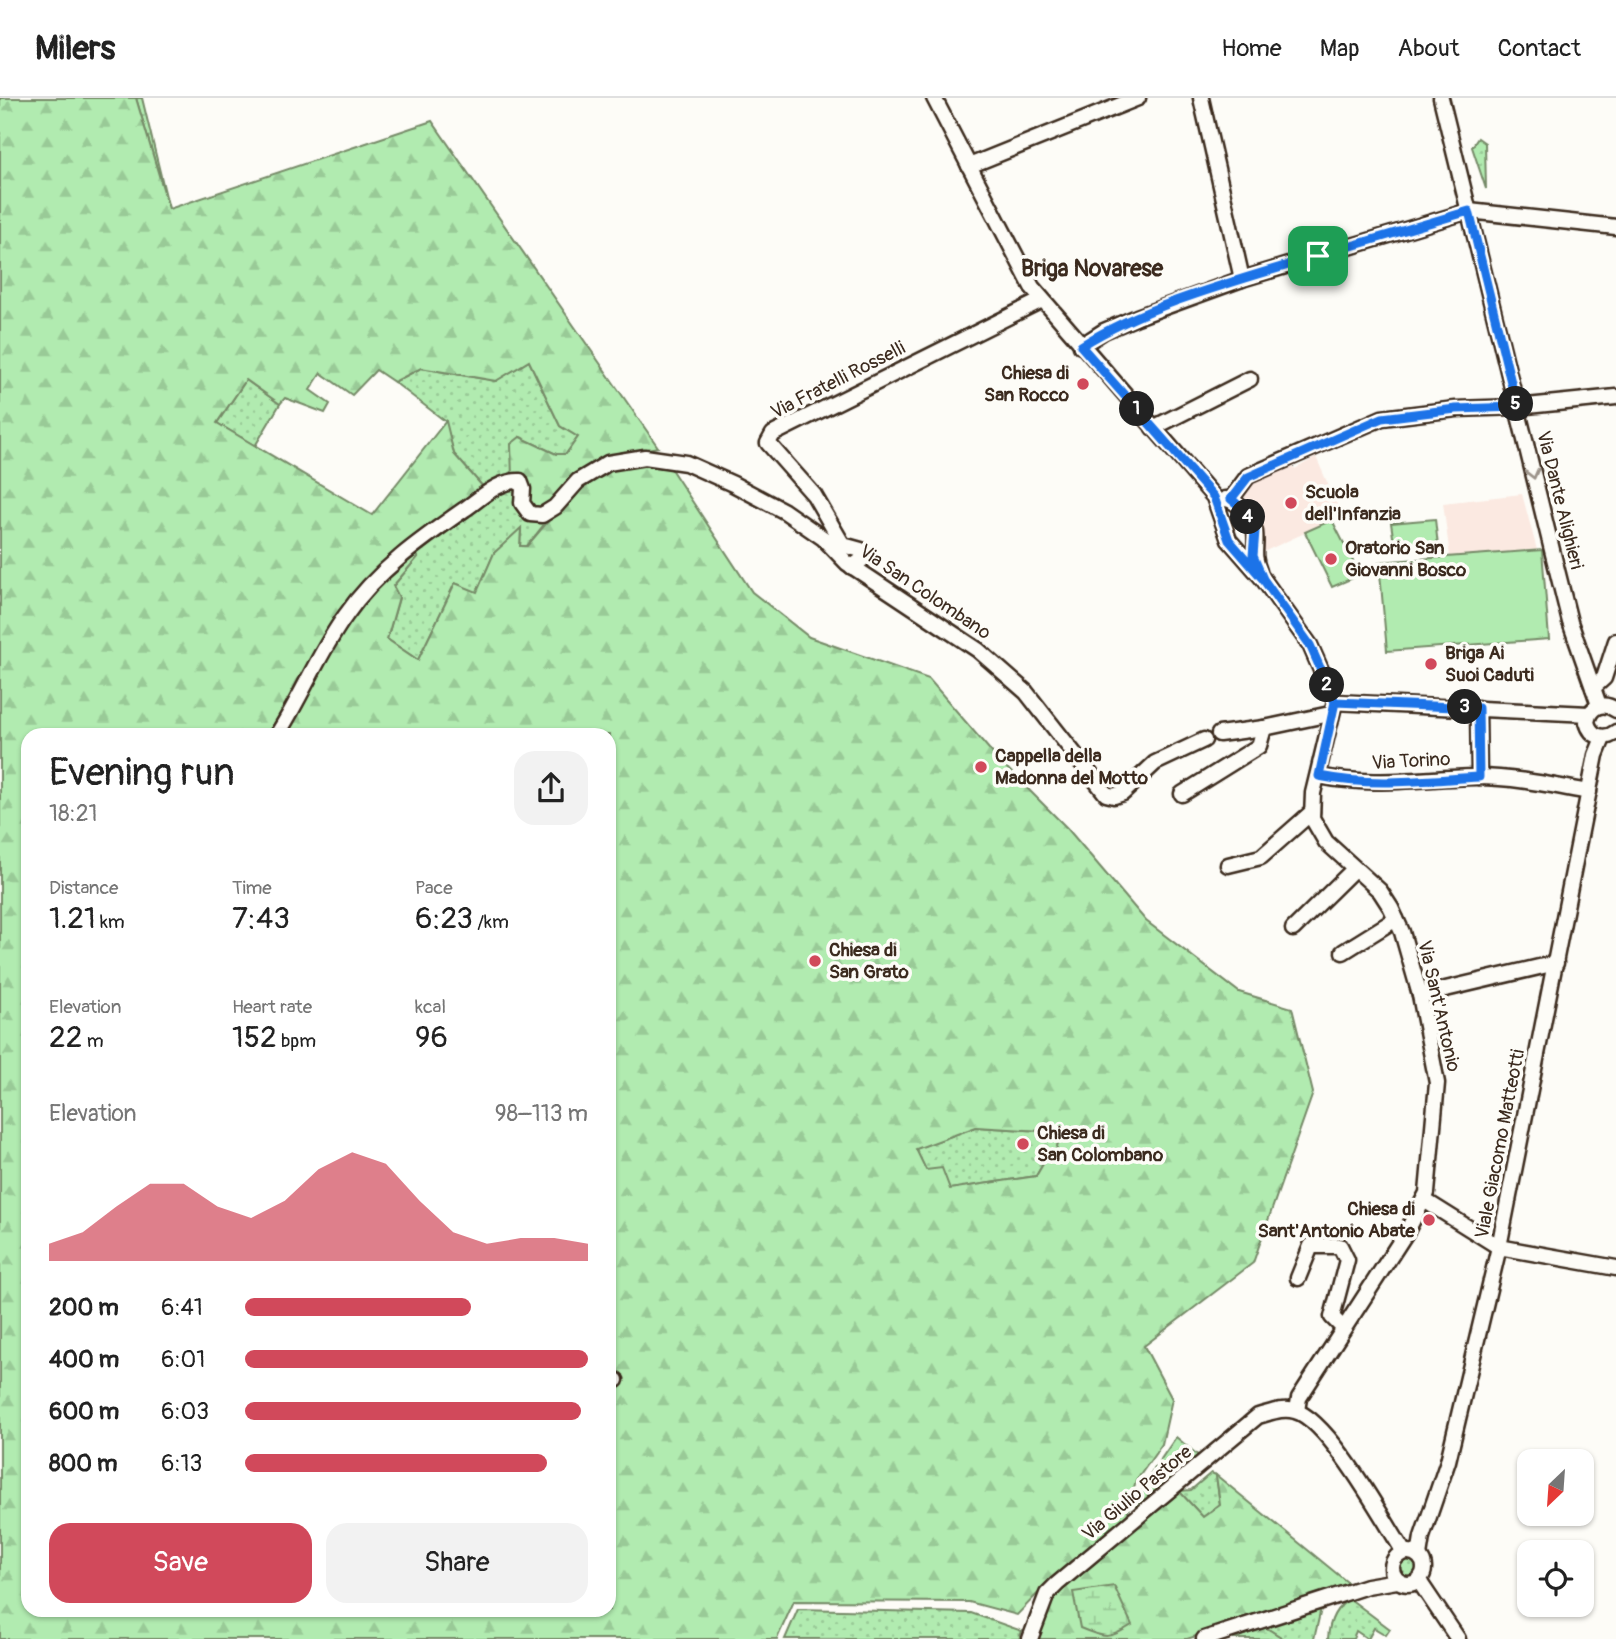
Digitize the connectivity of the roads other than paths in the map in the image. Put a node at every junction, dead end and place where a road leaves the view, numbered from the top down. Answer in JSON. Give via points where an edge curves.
{"nodes":[{"id":1,"x":934,"y":98,"type":"edge"},
{"id":2,"x":1138,"y":98,"type":"edge"},
{"id":3,"x":1201,"y":98,"type":"edge"},
{"id":4,"x":1441,"y":98,"type":"edge"},
{"id":5,"x":969,"y":166,"type":"junction"},
{"id":6,"x":1469,"y":211,"type":"junction"},
{"id":7,"x":1616,"y":227,"type":"edge"},
{"id":8,"x":1242,"y":279,"type":"junction"},
{"id":9,"x":1042,"y":300,"type":"junction"},
{"id":10,"x":1081,"y":346,"type":"junction"},
{"id":11,"x":1250,"y":379,"type":"dead end"},
{"id":12,"x":1616,"y":397,"type":"edge"},
{"id":13,"x":1517,"y":407,"type":"junction"},
{"id":14,"x":1153,"y":428,"type":"junction"},
{"id":15,"x":1214,"y":497,"type":"junction"},
{"id":16,"x":1231,"y":499,"type":"junction"},
{"id":17,"x":852,"y":567,"type":"junction"},
{"id":18,"x":1263,"y":579,"type":"junction"},
{"id":19,"x":1616,"y":641,"type":"edge"},
{"id":20,"x":1593,"y":688,"type":"junction"},
{"id":21,"x":1333,"y":708,"type":"junction"},
{"id":22,"x":1478,"y":708,"type":"junction"},
{"id":23,"x":1606,"y":708,"type":"edge"},
{"id":24,"x":281,"y":728,"type":"edge"},
{"id":25,"x":1265,"y":728,"type":"junction"},
{"id":26,"x":1219,"y":734,"type":"dead end"},
{"id":27,"x":1604,"y":734,"type":"edge"},
{"id":28,"x":1204,"y":740,"type":"dead end"},
{"id":29,"x":1319,"y":776,"type":"junction"},
{"id":30,"x":1479,"y":777,"type":"junction"},
{"id":31,"x":1588,"y":792,"type":"junction"},
{"id":32,"x":1182,"y":794,"type":"dead end"},
{"id":33,"x":1312,"y":813,"type":"junction"},
{"id":34,"x":1228,"y":865,"type":"dead end"},
{"id":35,"x":1353,"y":870,"type":"junction"},
{"id":36,"x":1396,"y":919,"type":"junction"},
{"id":37,"x":1293,"y":929,"type":"dead end"},
{"id":38,"x":1343,"y":952,"type":"dead end"},
{"id":39,"x":1556,"y":963,"type":"junction"},
{"id":40,"x":1420,"y":995,"type":"junction"},
{"id":41,"x":1424,"y":1200,"type":"junction"},
{"id":42,"x":1499,"y":1247,"type":"junction"},
{"id":43,"x":1616,"y":1268,"type":"edge"},
{"id":44,"x":1298,"y":1278,"type":"dead end"},
{"id":45,"x":1343,"y":1328,"type":"junction"},
{"id":46,"x":1297,"y":1411,"type":"junction"},
{"id":47,"x":1411,"y":1553,"type":"junction"},
{"id":48,"x":1403,"y":1579,"type":"junction"},
{"id":49,"x":1030,"y":1639,"type":"edge"},
{"id":50,"x":1204,"y":1639,"type":"edge"},
{"id":51,"x":1458,"y":1639,"type":"edge"}],
"edges":[{"from":1,"to":5,"type":"street"},
{"from":2,"to":5,"type":"street"},
{"from":3,"to":8,"type":"street"},
{"from":4,"to":6,"type":"street","name":"Via Dante Alighieri"},
{"from":5,"to":9,"type":"street"},
{"from":6,"to":7,"type":"street"},
{"from":6,"to":8,"type":"street"},
{"from":6,"to":13,"type":"street","name":"Via Dante Alighieri"},
{"from":8,"to":10,"type":"street","via":[[1126,322]]},
{"from":9,"to":10,"type":"street"},
{"from":9,"to":17,"type":"street","name":"Via Fratelli Rosselli","via":[[772,434],[768,443],[814,495],[843,545],[861,550],[863,559]]},
{"from":10,"to":14,"type":"street"},
{"from":11,"to":14,"type":"street"},
{"from":12,"to":13,"type":"street"},
{"from":13,"to":16,"type":"street","via":[[1382,418],[1248,477]]},
{"from":13,"to":20,"type":"street","name":"Via Dante Alighieri","one_way":true,"via":[[1570,622]]},
{"from":14,"to":15,"type":"street"},
{"from":15,"to":16,"type":"street"},
{"from":15,"to":18,"type":"street","via":[[1229,540]]},
{"from":16,"to":18,"type":"street","via":[[1243,509],[1255,531],[1253,556]]},
{"from":17,"to":24,"type":"street","name":"Via San Colombano","via":[[823,538],[784,511],[687,463],[645,457],[607,463],[578,481],[542,515],[530,514],[522,503],[520,481],[512,480],[433,531],[376,579],[327,643]]},
{"from":17,"to":28,"type":"street","name":"Via San Colombano","via":[[978,650],[1026,692],[1106,794],[1123,793],[1155,763]]},
{"from":18,"to":21,"type":"street","via":[[1310,645]]},
{"from":19,"to":20,"type":"street","via":[[1604,678]]},
{"from":20,"to":23,"type":"street","name":"Via Dante Alighieri"},
{"from":21,"to":22,"type":"street","via":[[1384,704]]},
{"from":21,"to":25,"type":"street"},
{"from":21,"to":29,"type":"street"},
{"from":22,"to":23,"type":"street"},
{"from":22,"to":30,"type":"street"},
{"from":23,"to":27,"type":"street","name":"Via Dante Alighieri","via":[[1587,722]]},
{"from":25,"to":26,"type":"street"},
{"from":25,"to":32,"type":"street","via":[[1259,746]]},
{"from":27,"to":31,"type":"street","name":"Viale Giacomo Matteotti"},
{"from":29,"to":30,"type":"street","name":"Via Torino","via":[[1353,783]]},
{"from":29,"to":33,"type":"street"},
{"from":30,"to":31,"type":"street","name":"Via Torino"},
{"from":31,"to":39,"type":"street","name":"Viale Giacomo Matteotti"},
{"from":33,"to":34,"type":"street","via":[[1261,857]]},
{"from":33,"to":35,"type":"street","name":"Via Sant'Antonio","via":[[1325,842]]},
{"from":35,"to":36,"type":"street","name":"Via Sant'Antonio","via":[[1380,891]]},
{"from":35,"to":37,"type":"street"},
{"from":36,"to":38,"type":"street"},
{"from":36,"to":40,"type":"street","name":"Via Sant'Antonio"},
{"from":39,"to":40,"type":"street"},
{"from":39,"to":42,"type":"street","name":"Viale Giacomo Matteotti"},
{"from":40,"to":41,"type":"street","name":"Via Sant'Antonio","via":[[1437,1083]]},
{"from":41,"to":42,"type":"street"},
{"from":41,"to":45,"type":"street","name":"Via Sant'Antonio"},
{"from":42,"to":43,"type":"street"},
{"from":42,"to":47,"type":"street","name":"Viale Giacomo Matteotti","via":[[1448,1461],[1422,1537]]},
{"from":44,"to":45,"type":"street","via":[[1311,1246],[1340,1246],[1347,1260],[1332,1317]]},
{"from":45,"to":46,"type":"street","name":"Via Sant'Antonio","via":[[1299,1398]]},
{"from":46,"to":47,"type":"street","via":[[1312,1419],[1335,1446]]},
{"from":46,"to":49,"type":"street","name":"Via Giulio Pastore","via":[[1284,1409],[1258,1416],[1049,1592]]},
{"from":47,"to":48,"type":"street","via":[[1394,1559]]},
{"from":47,"to":48,"type":"street","name":"Viale Giacomo Matteotti","via":[[1425,1570]]},
{"from":48,"to":50,"type":"street","via":[[1367,1586]]},
{"from":48,"to":51,"type":"street","via":[[1435,1606]]}]}
